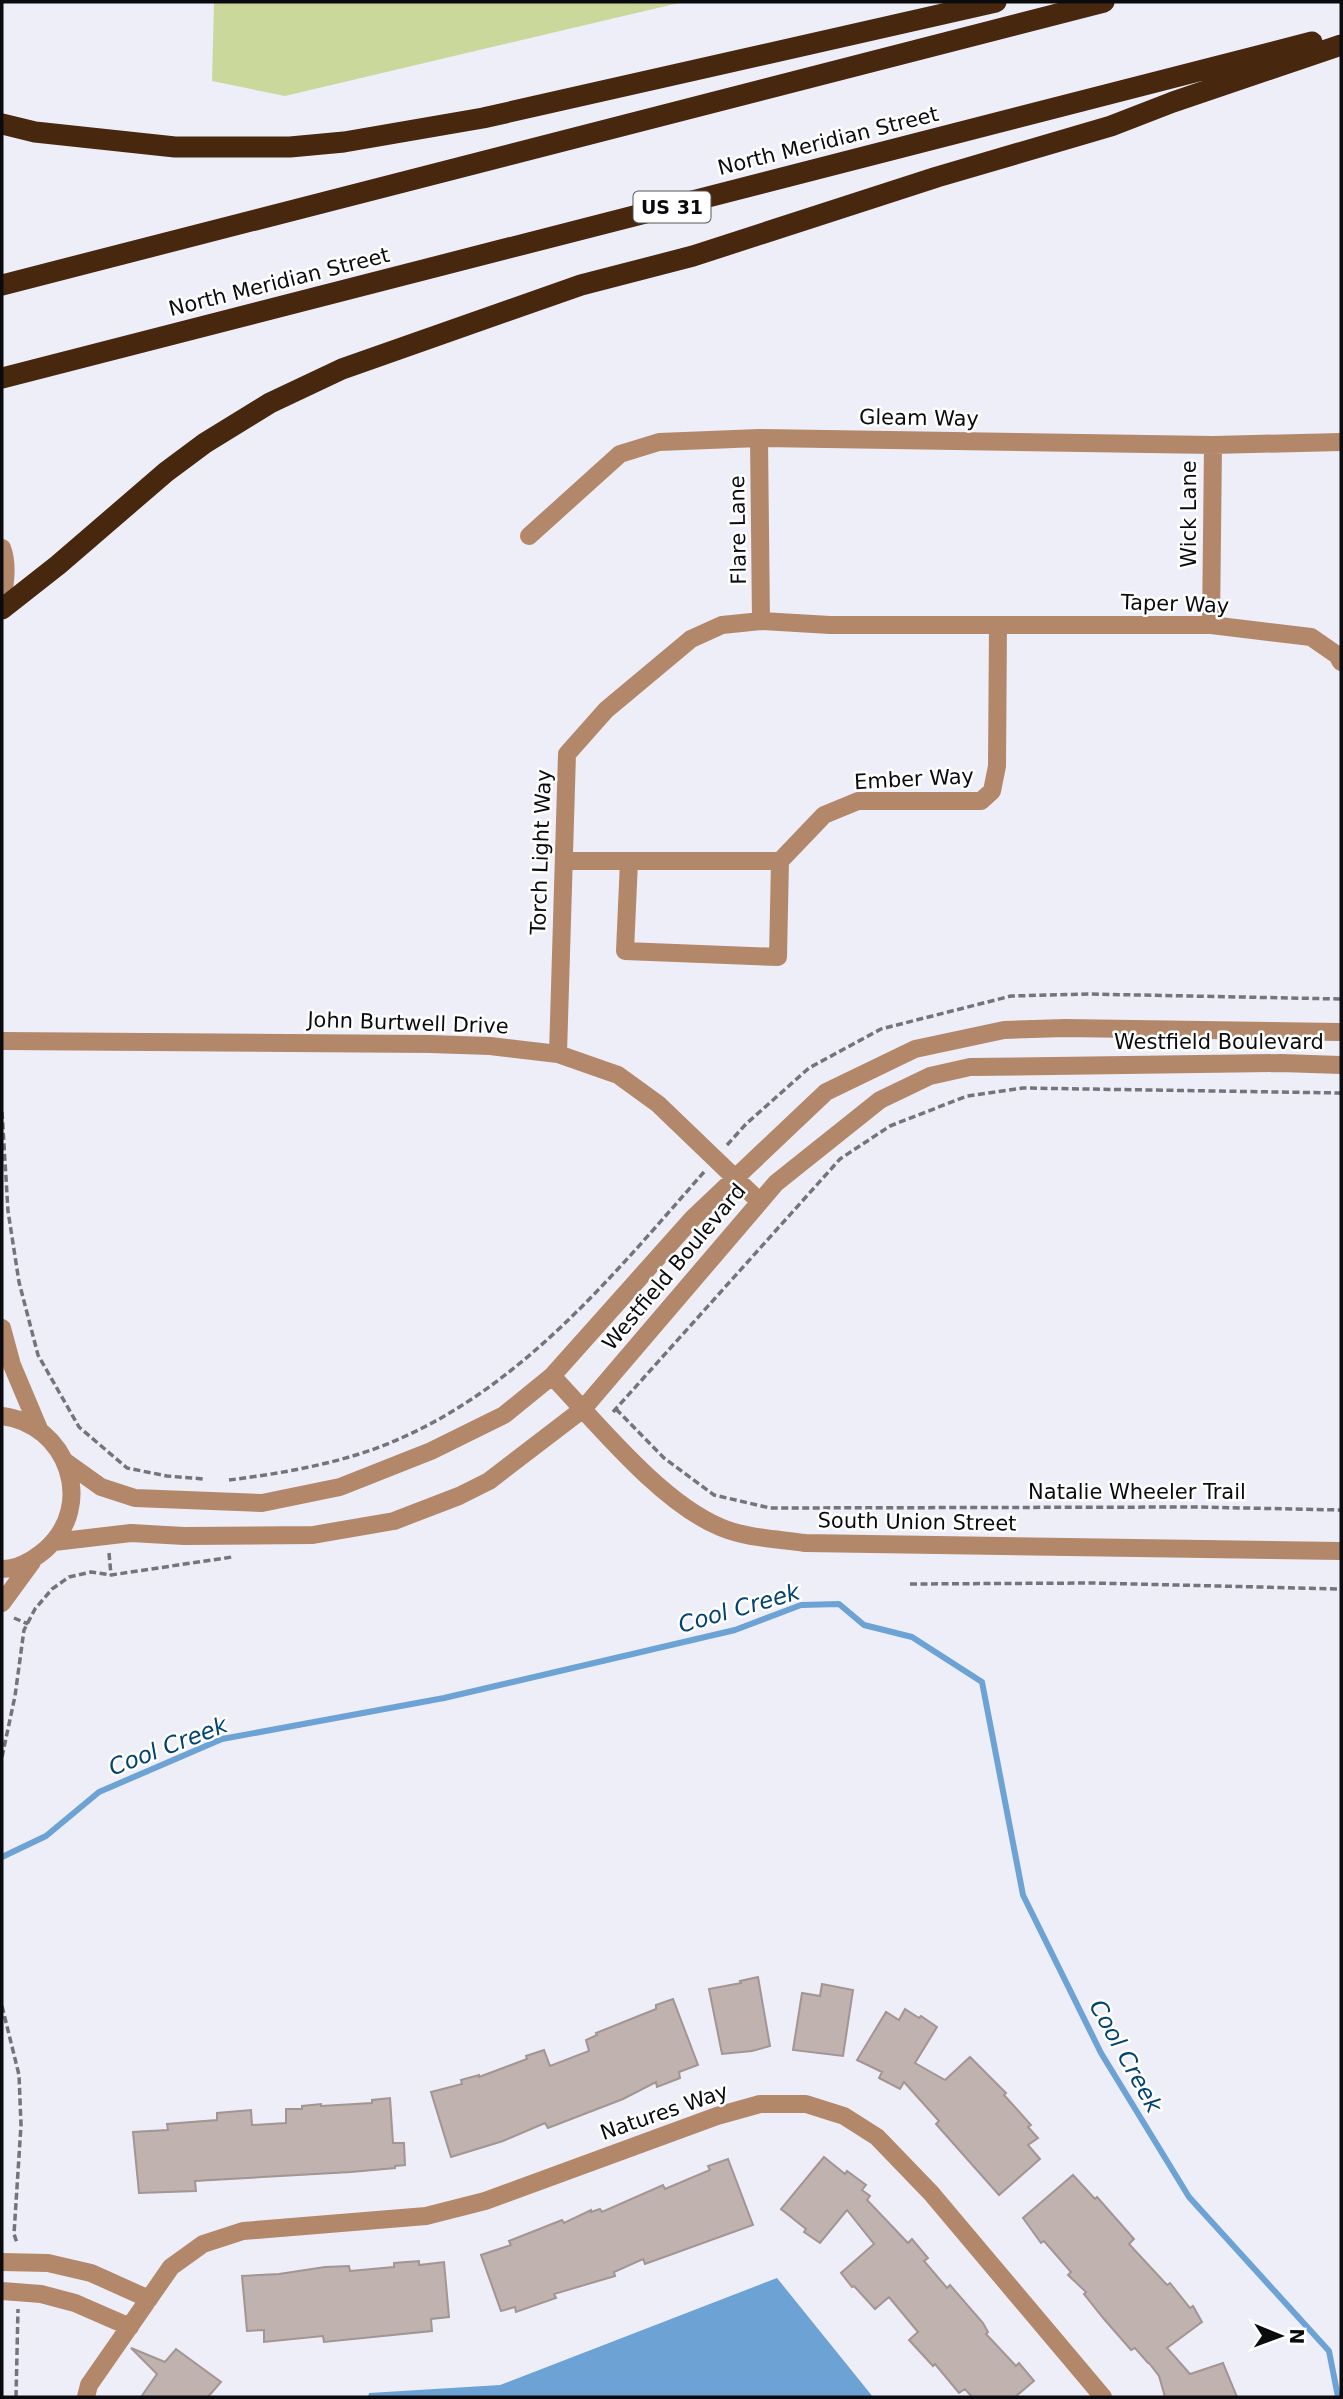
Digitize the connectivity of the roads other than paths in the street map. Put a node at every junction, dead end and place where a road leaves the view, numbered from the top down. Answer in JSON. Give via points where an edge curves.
{"nodes":[{"id":1,"x":996,"y":2,"type":"edge"},
{"id":2,"x":1104,"y":2,"type":"edge"},
{"id":3,"x":1341,"y":34,"type":"edge"},
{"id":4,"x":1341,"y":45,"type":"edge"},
{"id":5,"x":2,"y":124,"type":"edge"},
{"id":6,"x":2,"y":285,"type":"edge"},
{"id":7,"x":2,"y":378,"type":"edge"},
{"id":8,"x":759,"y":438,"type":"junction"},
{"id":9,"x":1341,"y":442,"type":"edge"},
{"id":10,"x":1213,"y":446,"type":"junction"},
{"id":11,"x":529,"y":536,"type":"dead end"},
{"id":12,"x":2,"y":548,"type":"edge"},
{"id":13,"x":2,"y":598,"type":"edge"},
{"id":14,"x":2,"y":609,"type":"edge"},
{"id":15,"x":761,"y":621,"type":"junction"},
{"id":16,"x":998,"y":625,"type":"junction"},
{"id":17,"x":1211,"y":625,"type":"junction"},
{"id":18,"x":1341,"y":662,"type":"edge"},
{"id":19,"x":564,"y":860,"type":"junction"},
{"id":20,"x":629,"y":861,"type":"junction"},
{"id":21,"x":780,"y":861,"type":"junction"},
{"id":22,"x":1341,"y":1032,"type":"edge"},
{"id":23,"x":2,"y":1041,"type":"edge"},
{"id":24,"x":558,"y":1054,"type":"junction"},
{"id":25,"x":1341,"y":1065,"type":"edge"},
{"id":26,"x":736,"y":1177,"type":"junction"},
{"id":27,"x":760,"y":1202,"type":"junction"},
{"id":28,"x":2,"y":1328,"type":"edge"},
{"id":29,"x":552,"y":1376,"type":"junction"},
{"id":30,"x":583,"y":1409,"type":"junction"},
{"id":31,"x":2,"y":1416,"type":"edge"},
{"id":32,"x":39,"y":1429,"type":"junction"},
{"id":33,"x":66,"y":1462,"type":"junction"},
{"id":34,"x":54,"y":1542,"type":"junction"},
{"id":35,"x":1341,"y":1551,"type":"edge"},
{"id":36,"x":34,"y":1559,"type":"junction"},
{"id":37,"x":2,"y":1569,"type":"edge"},
{"id":38,"x":2,"y":1603,"type":"edge"},
{"id":39,"x":2,"y":2262,"type":"edge"},
{"id":40,"x":10,"y":2292,"type":"edge"},
{"id":41,"x":149,"y":2299,"type":"junction"},
{"id":42,"x":130,"y":2327,"type":"junction"},
{"id":43,"x":86,"y":2397,"type":"edge"},
{"id":44,"x":1104,"y":2397,"type":"edge"}],
"edges":[{"from":1,"to":5,"type":"highway","via":[[483,118],[344,142],[175,147],[35,132]]},
{"from":2,"to":6,"type":"highway"},
{"from":3,"to":7,"type":"highway","name":"North Meridian Street","number":"US 31"},
{"from":4,"to":14,"type":"highway","via":[[1111,126],[693,256],[581,285],[342,369],[270,403],[205,443]]},
{"from":8,"to":10,"type":"street","name":"Gleam Way"},
{"from":8,"to":11,"type":"street","name":"Gleam Way","via":[[659,442],[621,454]]},
{"from":8,"to":15,"type":"street","name":"Flare Lane"},
{"from":9,"to":10,"type":"street","name":"Gleam Way"},
{"from":10,"to":17,"type":"street","name":"Wick Lane"},
{"from":12,"to":13,"type":"street","via":[[6,576]]},
{"from":15,"to":16,"type":"street","name":"Torch Light Way"},
{"from":15,"to":19,"type":"street","name":"Torch Light Way","via":[[722,625],[691,639],[606,710],[567,754]]},
{"from":16,"to":17,"type":"street","name":"Taper Way"},
{"from":16,"to":21,"type":"street","name":"Ember Way","via":[[992,791],[981,801],[858,801],[824,815]]},
{"from":17,"to":18,"type":"street","name":"Taper Way","via":[[1311,637]]},
{"from":19,"to":20,"type":"street"},
{"from":19,"to":24,"type":"street","name":"Torch Light Way"},
{"from":20,"to":21,"type":"street"},
{"from":20,"to":21,"type":"street","via":[[625,951],[778,957]]},
{"from":22,"to":26,"type":"street","name":"Westfield Boulevard","via":[[1004,1030],[915,1049],[826,1092]]},
{"from":23,"to":24,"type":"street","name":"John Burtwell Drive","via":[[430,1044]]},
{"from":24,"to":26,"type":"street","name":"John Burtwell Drive","via":[[618,1075],[658,1104]]},
{"from":25,"to":27,"type":"street","name":"Westfield Boulevard","via":[[970,1067],[930,1076],[880,1100],[776,1183]]},
{"from":26,"to":27,"type":"street","name":"John Burtwell Drive"},
{"from":26,"to":29,"type":"street","name":"Westfield Boulevard","via":[[693,1218]]},
{"from":27,"to":30,"type":"street","name":"Westfield Boulevard"},
{"from":28,"to":32,"type":"street","via":[[12,1366]]},
{"from":29,"to":30,"type":"street","name":"South Union Street"},
{"from":29,"to":33,"type":"street","name":"Westfield Boulevard","via":[[503,1415],[431,1451],[340,1487],[262,1503],[135,1498],[101,1487]]},
{"from":30,"to":34,"type":"street","name":"Westfield Boulevard","via":[[489,1481],[394,1521],[313,1535],[131,1533]]},
{"from":30,"to":35,"type":"street","name":"South Union Street","via":[[680,1504],[720,1527],[749,1534],[805,1543]]},
{"from":31,"to":32,"type":"street"},
{"from":32,"to":33,"type":"street"},
{"from":33,"to":34,"type":"street","via":[[71,1504]]},
{"from":34,"to":36,"type":"street"},
{"from":36,"to":37,"type":"street"},
{"from":36,"to":38,"type":"street"},
{"from":39,"to":41,"type":"street","via":[[48,2263],[91,2273]]},
{"from":40,"to":42,"type":"street","via":[[75,2302]]},
{"from":41,"to":42,"type":"street","name":"Natures Way"},
{"from":41,"to":44,"type":"street","name":"Natures Way","via":[[172,2267],[203,2244],[243,2231],[426,2216],[485,2201],[718,2116],[761,2104],[806,2104],[844,2116],[877,2137],[931,2193]]},
{"from":42,"to":43,"type":"street","name":"Natures Way","via":[[89,2385]]}]}
